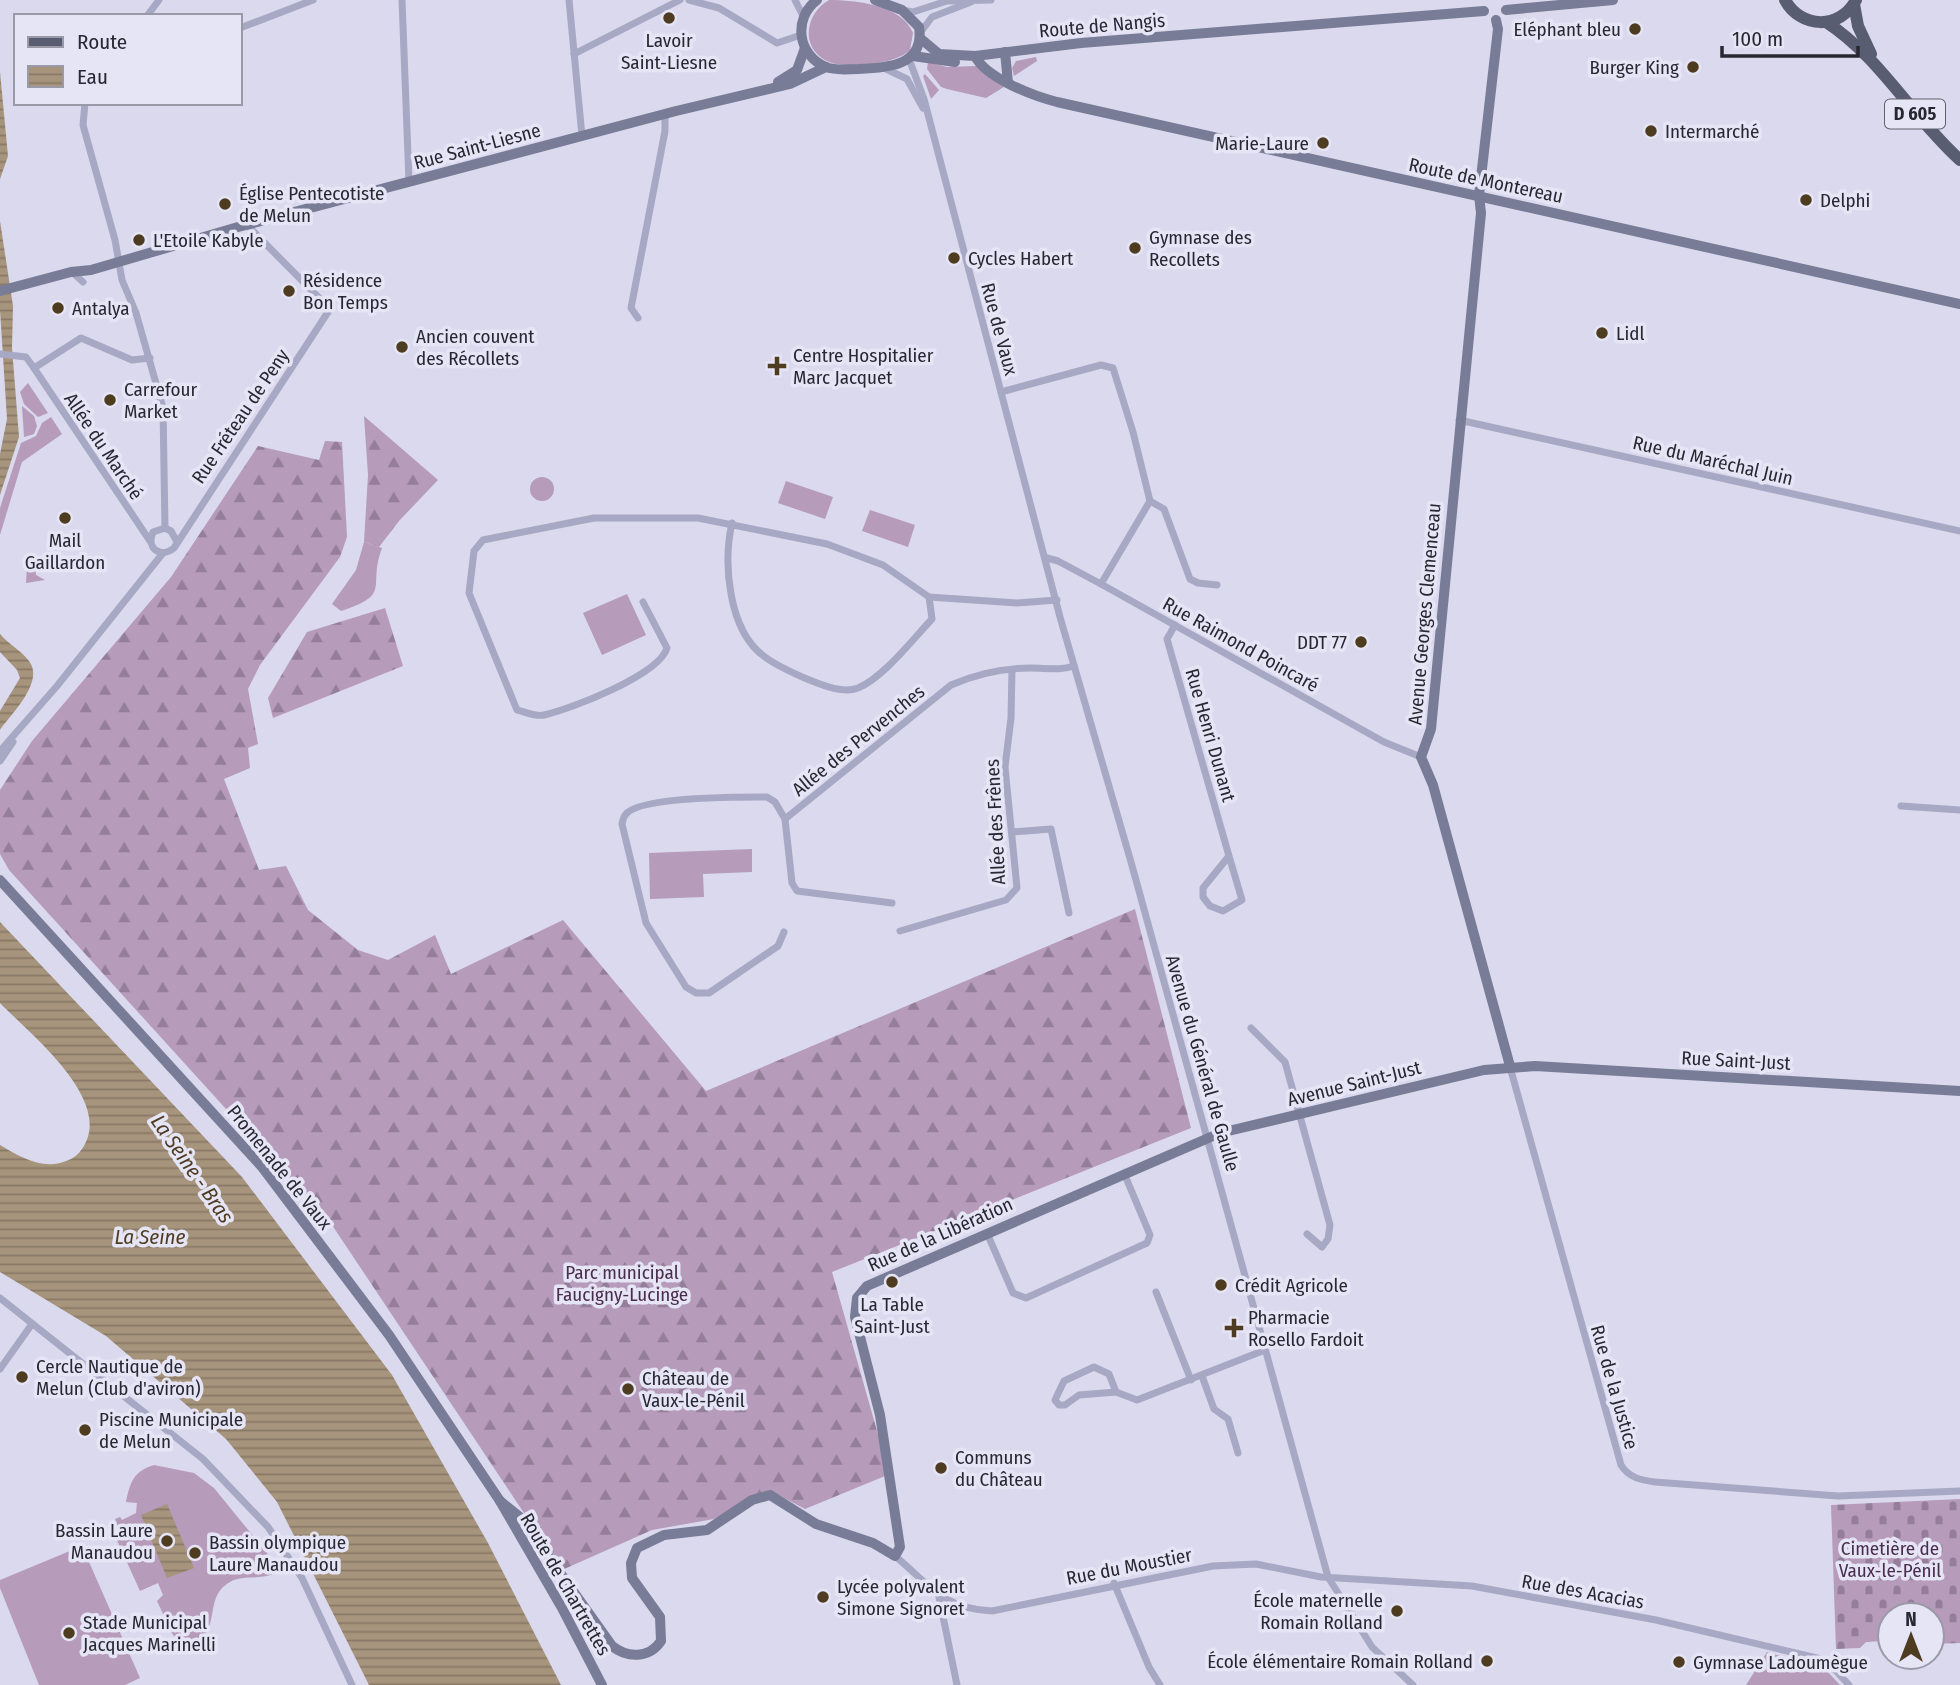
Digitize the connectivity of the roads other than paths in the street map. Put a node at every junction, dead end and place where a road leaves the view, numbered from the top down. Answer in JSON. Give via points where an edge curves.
{"nodes":[{"id":1,"x":313,"y":0,"type":"edge"},
{"id":2,"x":402,"y":0,"type":"edge"},
{"id":3,"x":569,"y":0,"type":"edge"},
{"id":4,"x":680,"y":0,"type":"edge"},
{"id":5,"x":690,"y":0,"type":"edge"},
{"id":6,"x":795,"y":0,"type":"edge"},
{"id":7,"x":817,"y":0,"type":"edge"},
{"id":8,"x":991,"y":0,"type":"edge"},
{"id":9,"x":1613,"y":0,"type":"edge"},
{"id":10,"x":883,"y":1,"type":"edge"},
{"id":11,"x":1784,"y":1,"type":"edge"},
{"id":12,"x":971,"y":2,"type":"junction"},
{"id":13,"x":1855,"y":2,"type":"edge"},
{"id":14,"x":1486,"y":5,"type":"edge"},
{"id":15,"x":1504,"y":5,"type":"edge"},
{"id":16,"x":902,"y":10,"type":"junction"},
{"id":17,"x":803,"y":16,"type":"junction"},
{"id":18,"x":1496,"y":20,"type":"junction"},
{"id":19,"x":1826,"y":22,"type":"junction"},
{"id":20,"x":242,"y":27,"type":"edge"},
{"id":21,"x":801,"y":35,"type":"junction"},
{"id":22,"x":920,"y":36,"type":"junction"},
{"id":23,"x":805,"y":48,"type":"junction"},
{"id":24,"x":1004,"y":52,"type":"junction"},
{"id":25,"x":574,"y":54,"type":"junction"},
{"id":26,"x":975,"y":55,"type":"junction"},
{"id":27,"x":911,"y":58,"type":"junction"},
{"id":28,"x":1875,"y":65,"type":"junction"},
{"id":29,"x":826,"y":67,"type":"junction"},
{"id":30,"x":882,"y":68,"type":"junction"},
{"id":31,"x":1008,"y":83,"type":"junction"},
{"id":32,"x":769,"y":87,"type":"junction"},
{"id":33,"x":85,"y":105,"type":"edge"},
{"id":34,"x":923,"y":108,"type":"junction"},
{"id":35,"x":665,"y":114,"type":"junction"},
{"id":36,"x":582,"y":136,"type":"junction"},
{"id":37,"x":1960,"y":160,"type":"edge"},
{"id":38,"x":409,"y":182,"type":"junction"},
{"id":39,"x":1479,"y":195,"type":"junction"},
{"id":40,"x":247,"y":225,"type":"junction"},
{"id":41,"x":118,"y":262,"type":"junction"},
{"id":42,"x":72,"y":272,"type":"junction"},
{"id":43,"x":83,"y":282,"type":"dead end"},
{"id":44,"x":0,"y":291,"type":"edge"},
{"id":45,"x":1960,"y":304,"type":"edge"},
{"id":46,"x":638,"y":318,"type":"dead end"},
{"id":47,"x":0,"y":354,"type":"edge"},
{"id":48,"x":150,"y":358,"type":"junction"},
{"id":49,"x":34,"y":368,"type":"junction"},
{"id":50,"x":1001,"y":392,"type":"junction"},
{"id":51,"x":1459,"y":419,"type":"junction"},
{"id":52,"x":1150,"y":501,"type":"junction"},
{"id":53,"x":732,"y":523,"type":"junction"},
{"id":54,"x":165,"y":528,"type":"junction"},
{"id":55,"x":1960,"y":531,"type":"edge"},
{"id":56,"x":176,"y":540,"type":"junction"},
{"id":57,"x":150,"y":541,"type":"junction"},
{"id":58,"x":163,"y":554,"type":"junction"},
{"id":59,"x":1047,"y":558,"type":"junction"},
{"id":60,"x":1101,"y":584,"type":"junction"},
{"id":61,"x":1217,"y":585,"type":"dead end"},
{"id":62,"x":929,"y":597,"type":"junction"},
{"id":63,"x":1057,"y":600,"type":"junction"},
{"id":64,"x":643,"y":602,"type":"dead end"},
{"id":65,"x":1175,"y":625,"type":"junction"},
{"id":66,"x":1074,"y":666,"type":"junction"},
{"id":67,"x":1012,"y":670,"type":"junction"},
{"id":68,"x":35,"y":710,"type":"junction"},
{"id":69,"x":0,"y":751,"type":"edge"},
{"id":70,"x":1421,"y":757,"type":"junction"},
{"id":71,"x":0,"y":761,"type":"edge"},
{"id":72,"x":1901,"y":806,"type":"dead end"},
{"id":73,"x":1960,"y":810,"type":"edge"},
{"id":74,"x":785,"y":819,"type":"junction"},
{"id":75,"x":1013,"y":832,"type":"junction"},
{"id":76,"x":1229,"y":856,"type":"junction"},
{"id":77,"x":0,"y":880,"type":"edge"},
{"id":78,"x":892,"y":903,"type":"dead end"},
{"id":79,"x":1069,"y":913,"type":"dead end"},
{"id":80,"x":900,"y":931,"type":"dead end"},
{"id":81,"x":784,"y":932,"type":"dead end"},
{"id":82,"x":1251,"y":1028,"type":"dead end"},
{"id":83,"x":1510,"y":1066,"type":"junction"},
{"id":84,"x":1960,"y":1091,"type":"edge"},
{"id":85,"x":1299,"y":1114,"type":"junction"},
{"id":86,"x":1207,"y":1138,"type":"junction"},
{"id":87,"x":1124,"y":1173,"type":"junction"},
{"id":88,"x":987,"y":1233,"type":"junction"},
{"id":89,"x":1307,"y":1234,"type":"dead end"},
{"id":90,"x":1156,"y":1292,"type":"dead end"},
{"id":91,"x":0,"y":1298,"type":"edge"},
{"id":92,"x":32,"y":1324,"type":"junction"},
{"id":93,"x":1265,"y":1350,"type":"junction"},
{"id":94,"x":0,"y":1369,"type":"edge"},
{"id":95,"x":1202,"y":1376,"type":"junction"},
{"id":96,"x":1191,"y":1380,"type":"junction"},
{"id":97,"x":1116,"y":1392,"type":"junction"},
{"id":98,"x":1238,"y":1452,"type":"dead end"},
{"id":99,"x":1960,"y":1491,"type":"edge"},
{"id":100,"x":500,"y":1501,"type":"junction"},
{"id":101,"x":895,"y":1556,"type":"junction"},
{"id":102,"x":1328,"y":1577,"type":"junction"},
{"id":103,"x":1114,"y":1584,"type":"junction"},
{"id":104,"x":939,"y":1597,"type":"junction"},
{"id":105,"x":352,"y":1685,"type":"edge"},
{"id":106,"x":602,"y":1685,"type":"edge"},
{"id":107,"x":957,"y":1685,"type":"edge"},
{"id":108,"x":1160,"y":1685,"type":"edge"},
{"id":109,"x":1413,"y":1685,"type":"edge"},
{"id":110,"x":1849,"y":1685,"type":"edge"}],
"edges":[{"from":1,"to":20,"type":"street"},
{"from":2,"to":38,"type":"street"},
{"from":3,"to":25,"type":"street"},
{"from":4,"to":25,"type":"street"},
{"from":5,"to":21,"type":"street","via":[[719,8],[777,43]]},
{"from":6,"to":17,"type":"street"},
{"from":7,"to":17,"type":"main road"},
{"from":8,"to":12,"type":"street"},
{"from":9,"to":15,"type":"main road"},
{"from":10,"to":16,"type":"main road"},
{"from":11,"to":19,"type":"main road","via":[[1805,19]]},
{"from":12,"to":16,"type":"street","via":[[947,1],[913,12]]},
{"from":12,"to":22,"type":"street","via":[[932,17]]},
{"from":13,"to":19,"type":"main road","via":[[1842,17]]},
{"from":13,"to":28,"type":"main road","number":"D 605","via":[[1858,26]]},
{"from":14,"to":18,"type":"main road","via":[[1488,17]]},
{"from":14,"to":24,"type":"main road","name":"Route de Nangis"},
{"from":15,"to":18,"type":"main road","via":[[1502,18]]},
{"from":16,"to":22,"type":"main road","via":[[916,22]]},
{"from":17,"to":21,"type":"main road"},
{"from":18,"to":39,"type":"main road","name":"Avenue Georges Clemenceau"},
{"from":19,"to":28,"type":"main road","number":"D 605","via":[[1857,43]]},
{"from":21,"to":23,"type":"main road"},
{"from":22,"to":26,"type":"main road","name":"Route de Nangis","via":[[939,54]]},
{"from":22,"to":27,"type":"main road"},
{"from":23,"to":29,"type":"main road"},
{"from":23,"to":32,"type":"main road","name":"Rue Saint-Liesne","via":[[797,70]]},
{"from":24,"to":26,"type":"main road","name":"Route de Nangis"},
{"from":24,"to":31,"type":"main road"},
{"from":25,"to":36,"type":"street"},
{"from":26,"to":27,"type":"main road","name":"Route de Nangis","via":[[951,62]]},
{"from":26,"to":31,"type":"main road","name":"Route de Montereau","via":[[979,64]]},
{"from":27,"to":30,"type":"main road"},
{"from":27,"to":34,"type":"street","name":"Rue de Vaux"},
{"from":28,"to":37,"type":"main road","number":"D 605","via":[[1936,139]]},
{"from":29,"to":30,"type":"main road"},
{"from":29,"to":32,"type":"main road","name":"Rue Saint-Liesne","via":[[796,82]]},
{"from":30,"to":34,"type":"street","name":"Rue de Vaux","via":[[907,79]]},
{"from":31,"to":39,"type":"main road","name":"Route de Montereau","via":[[1057,102]]},
{"from":32,"to":35,"type":"main road","name":"Rue Saint-Liesne"},
{"from":33,"to":41,"type":"street","via":[[83,125]]},
{"from":34,"to":50,"type":"street","name":"Rue de Vaux"},
{"from":35,"to":36,"type":"main road","name":"Rue Saint-Liesne"},
{"from":35,"to":46,"type":"street","via":[[666,131],[631,308]]},
{"from":36,"to":38,"type":"main road","name":"Rue Saint-Liesne"},
{"from":38,"to":40,"type":"main road","name":"Rue Saint-Liesne"},
{"from":39,"to":45,"type":"main road","name":"Route de Montereau"},
{"from":39,"to":51,"type":"main road","name":"Avenue Georges Clemenceau"},
{"from":40,"to":41,"type":"main road","name":"Rue Saint-Liesne"},
{"from":40,"to":56,"type":"street","name":"Rue Fréteau de Peny","via":[[330,309]]},
{"from":41,"to":42,"type":"main road","name":"Rue Saint-Liesne"},
{"from":41,"to":48,"type":"street"},
{"from":42,"to":43,"type":"street"},
{"from":42,"to":44,"type":"main road","name":"Rue Saint-Liesne"},
{"from":47,"to":49,"type":"street","via":[[26,357]]},
{"from":48,"to":49,"type":"street","via":[[141,360],[81,338]]},
{"from":48,"to":54,"type":"street","via":[[163,408]]},
{"from":49,"to":57,"type":"street","name":"Allée du Marché"},
{"from":50,"to":52,"type":"street","via":[[1101,365],[1113,368]]},
{"from":50,"to":59,"type":"street","name":"Rue de Vaux"},
{"from":51,"to":55,"type":"street","name":"Rue du Maréchal Juin"},
{"from":51,"to":70,"type":"main road","name":"Avenue Georges Clemenceau","via":[[1431,729]]},
{"from":52,"to":60,"type":"street"},
{"from":52,"to":61,"type":"street","via":[[1164,509],[1190,579]]},
{"from":53,"to":62,"type":"street","via":[[839,548],[883,565]]},
{"from":53,"to":62,"type":"street","via":[[727,544],[729,587],[752,644],[763,656],[825,686],[848,690],[874,677],[932,619]]},
{"from":53,"to":64,"type":"street","via":[[698,517],[594,518],[483,540],[474,551],[469,593],[517,710],[541,716],[571,707],[655,666],[667,648]]},
{"from":54,"to":56,"type":"street"},
{"from":54,"to":57,"type":"street","via":[[153,532]]},
{"from":56,"to":58,"type":"street","via":[[174,548]]},
{"from":57,"to":58,"type":"street","via":[[155,551]]},
{"from":58,"to":68,"type":"street"},
{"from":59,"to":60,"type":"street","name":"Rue Raimond Poincaré"},
{"from":59,"to":63,"type":"street","name":"Avenue du Général de Gaulle"},
{"from":60,"to":65,"type":"street","name":"Rue Raimond Poincaré"},
{"from":62,"to":63,"type":"street","via":[[1017,603]]},
{"from":63,"to":66,"type":"street","name":"Avenue du Général de Gaulle"},
{"from":65,"to":70,"type":"street","name":"Rue Raimond Poincaré","via":[[1384,742]]},
{"from":65,"to":76,"type":"street","name":"Rue Henri Dunant","via":[[1167,639]]},
{"from":66,"to":67,"type":"street","name":"Allée des Pervenches"},
{"from":66,"to":86,"type":"street","name":"Avenue du Général de Gaulle"},
{"from":67,"to":74,"type":"street","name":"Allée des Pervenches","via":[[979,673],[951,685]]},
{"from":67,"to":75,"type":"street","name":"Allée des Frênes","via":[[1005,767]]},
{"from":68,"to":69,"type":"street"},
{"from":68,"to":71,"type":"street"},
{"from":70,"to":83,"type":"main road","via":[[1433,785]]},
{"from":72,"to":73,"type":"street"},
{"from":74,"to":78,"type":"street","name":"Allée des Pervenches","via":[[792,883],[797,891]]},
{"from":74,"to":81,"type":"street","via":[[767,797],[703,797],[638,806],[626,814],[622,824],[646,923],[686,987],[709,993],[778,946]]},
{"from":75,"to":79,"type":"street","via":[[1051,829]]},
{"from":75,"to":80,"type":"street","name":"Allée des Frênes","via":[[1015,894]]},
{"from":76,"to":76,"type":"street","name":"Rue Henri Dunant","via":[[1242,900],[1223,911],[1210,906],[1203,888]]},
{"from":77,"to":100,"type":"main road","name":"Promenade de Vaux","via":[[262,1167],[389,1335]]},
{"from":82,"to":85,"type":"street","via":[[1285,1062]]},
{"from":83,"to":84,"type":"main road","name":"Rue Saint-Just"},
{"from":83,"to":85,"type":"main road","name":"Avenue Saint-Just"},
{"from":83,"to":99,"type":"street","name":"Rue de la Justice","via":[[1626,1472],[1655,1482],[1838,1496]]},
{"from":85,"to":86,"type":"main road","name":"Avenue Saint-Just"},
{"from":85,"to":89,"type":"street","via":[[1331,1224],[1322,1247]]},
{"from":86,"to":87,"type":"main road","name":"Rue de la Libération"},
{"from":86,"to":93,"type":"street","name":"Avenue du Général de Gaulle"},
{"from":87,"to":88,"type":"main road","name":"Rue de la Libération"},
{"from":87,"to":88,"type":"street","via":[[1150,1235],[1147,1243],[1026,1298],[1013,1293]]},
{"from":88,"to":101,"type":"main road","name":"Rue de la Libération","via":[[872,1283],[857,1298],[855,1317],[880,1415],[900,1547]]},
{"from":90,"to":96,"type":"street"},
{"from":91,"to":92,"type":"street"},
{"from":92,"to":94,"type":"street"},
{"from":92,"to":105,"type":"street","via":[[203,1459],[268,1527],[303,1578]]},
{"from":93,"to":95,"type":"street"},
{"from":93,"to":102,"type":"street","name":"Avenue du Général de Gaulle"},
{"from":95,"to":96,"type":"street"},
{"from":95,"to":98,"type":"street","via":[[1214,1409],[1228,1419]]},
{"from":96,"to":97,"type":"street","via":[[1147,1399],[1128,1399]]},
{"from":97,"to":97,"type":"street","via":[[1109,1374],[1094,1367],[1064,1381],[1055,1400],[1065,1405],[1079,1395]]},
{"from":100,"to":101,"type":"main road","via":[[521,1518],[612,1646],[627,1654],[652,1650],[663,1633],[660,1617],[632,1578],[631,1563],[638,1548],[654,1538],[707,1530],[752,1500],[770,1495],[778,1498],[816,1524],[873,1543]]},
{"from":100,"to":106,"type":"main road","name":"Route de Chartrettes"},
{"from":101,"to":104,"type":"street"},
{"from":102,"to":103,"type":"street","name":"Rue du Moustier","via":[[1234,1564]]},
{"from":102,"to":109,"type":"street","name":"Avenue du Général de Gaulle","via":[[1372,1647]]},
{"from":102,"to":110,"type":"street","name":"Rue des Acacias","via":[[1472,1586],[1709,1631],[1828,1662]]},
{"from":103,"to":104,"type":"street","name":"Rue du Moustier","via":[[992,1611]]},
{"from":103,"to":108,"type":"street"},
{"from":104,"to":107,"type":"street"}]}
